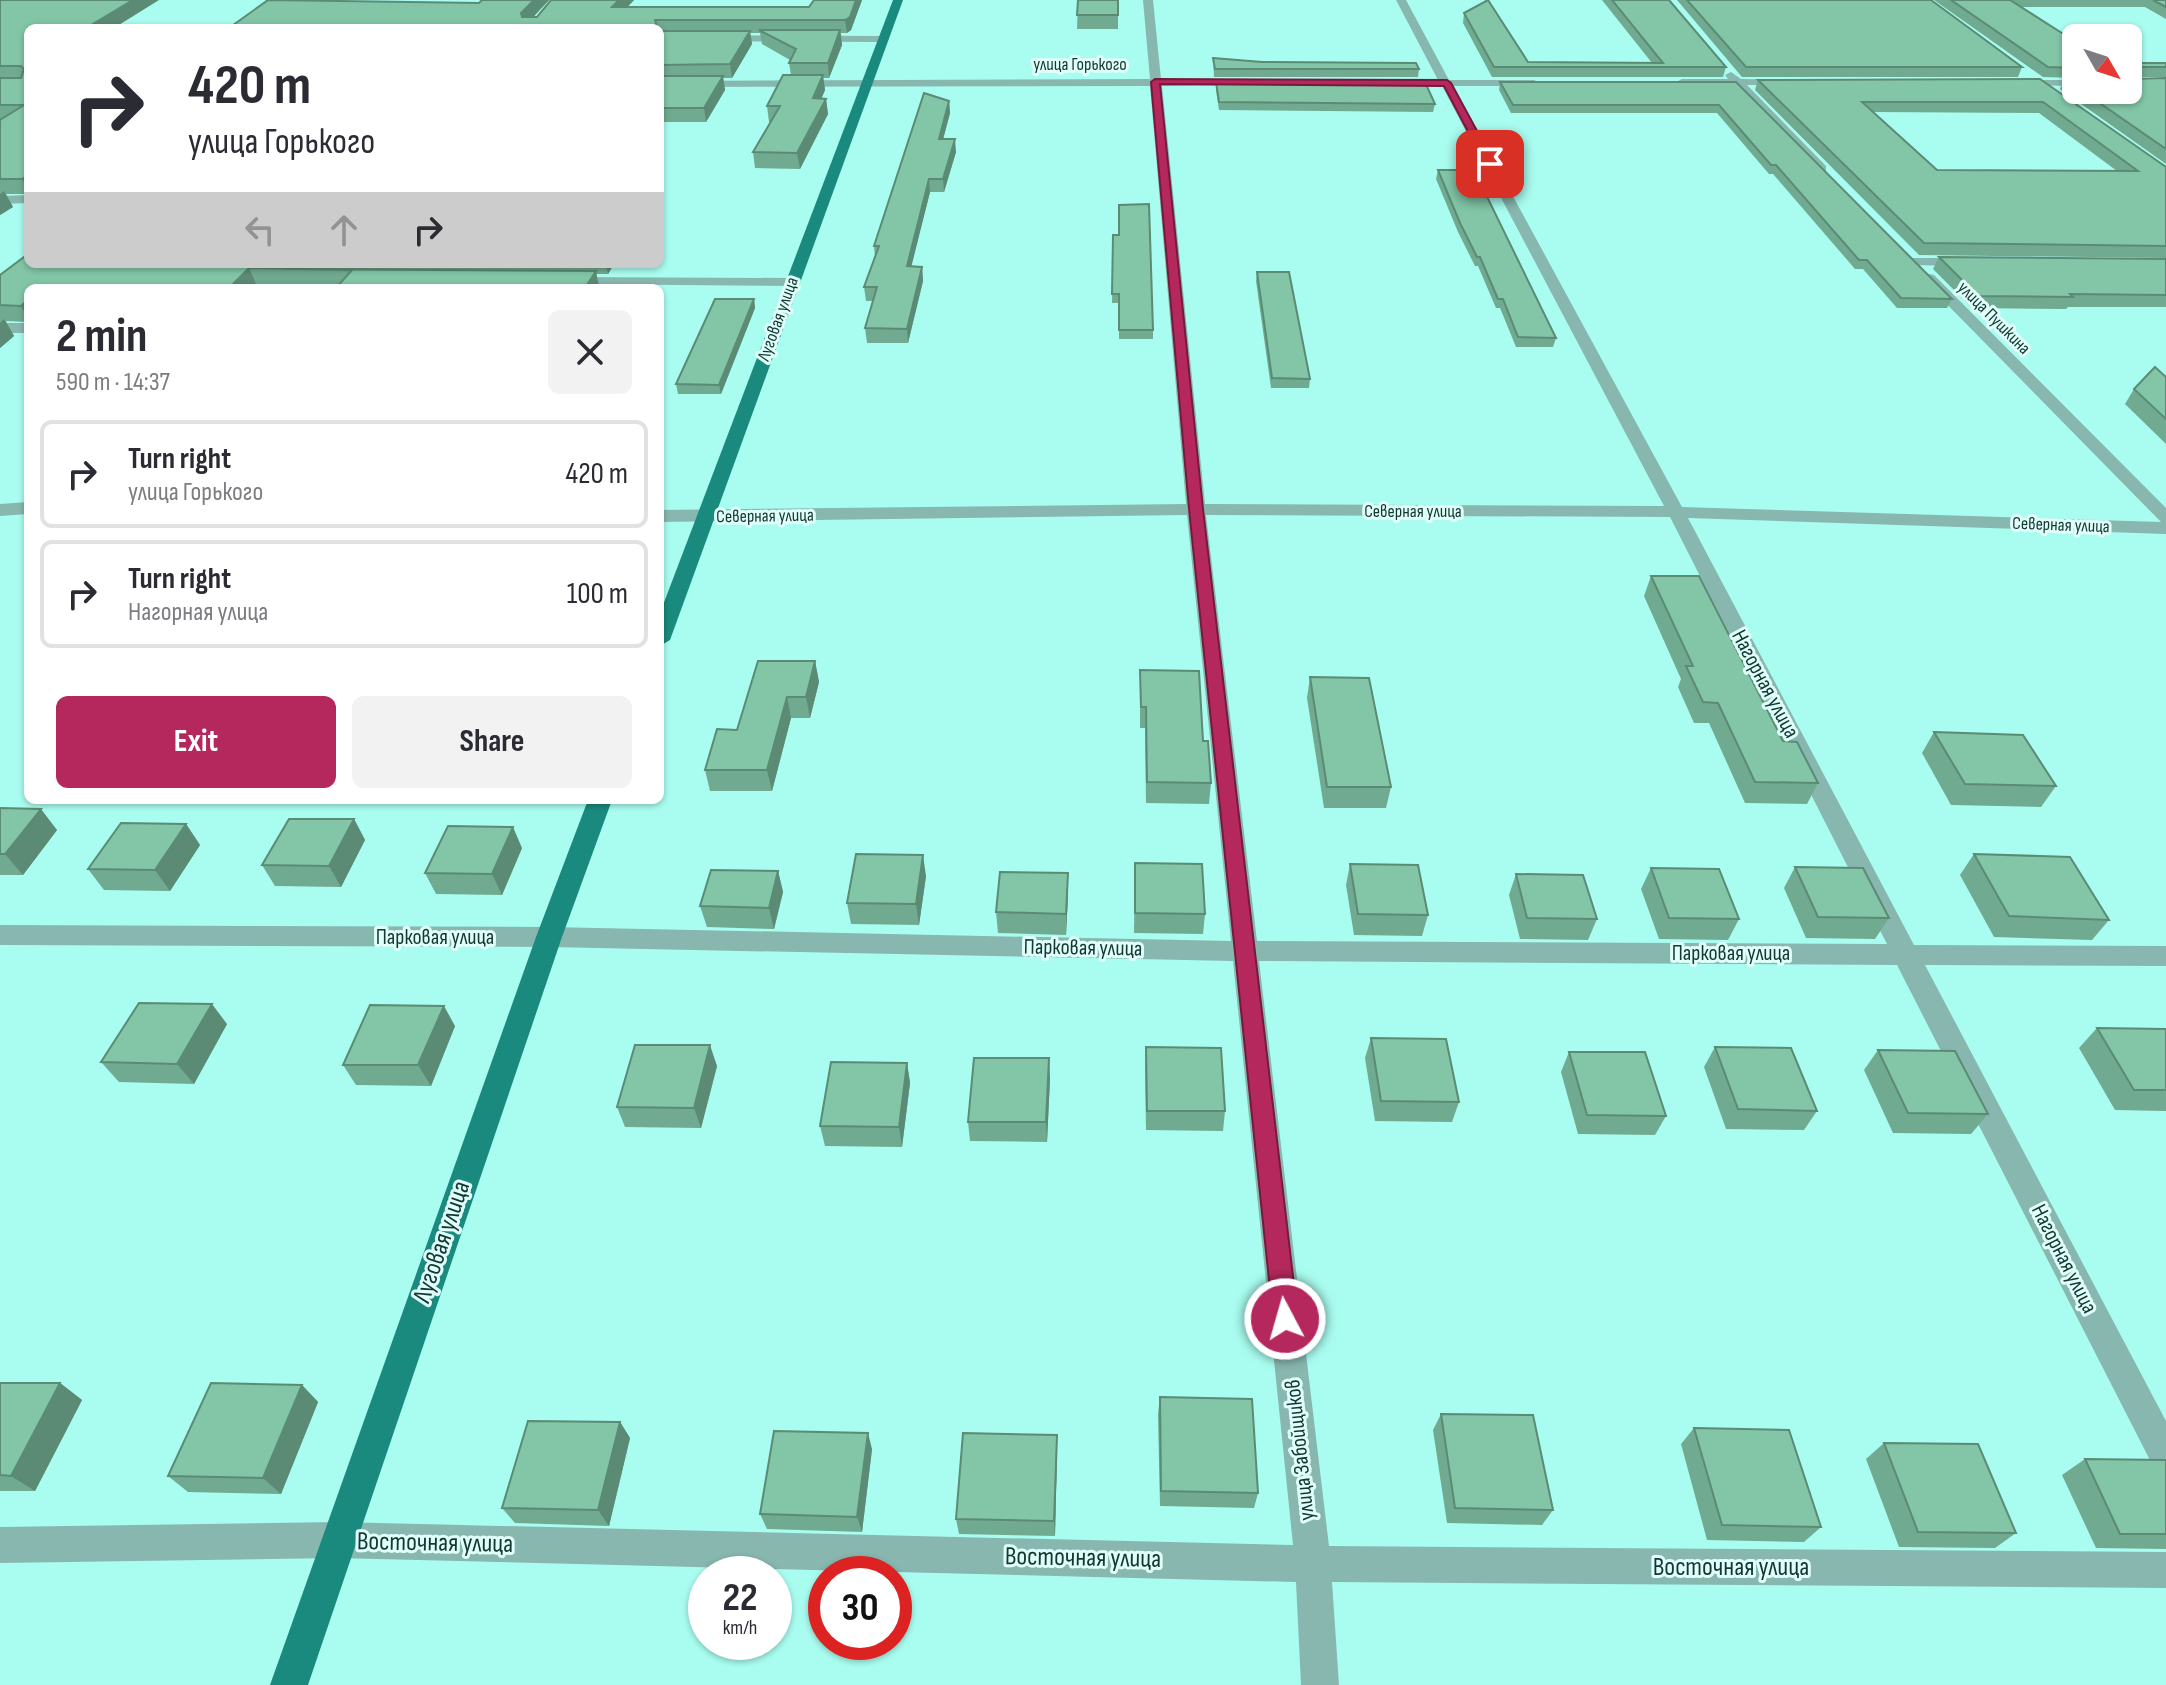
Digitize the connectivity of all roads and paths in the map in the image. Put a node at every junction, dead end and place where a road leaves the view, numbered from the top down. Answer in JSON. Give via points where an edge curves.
{"nodes":[{"id":1,"x":898,"y":0,"type":"edge"},
{"id":2,"x":1148,"y":0,"type":"edge"},
{"id":3,"x":1401,"y":0,"type":"edge"},
{"id":4,"x":664,"y":38,"type":"edge"},
{"id":5,"x":884,"y":39,"type":"junction"},
{"id":6,"x":1717,"y":59,"type":"edge"},
{"id":7,"x":2025,"y":74,"type":"edge"},
{"id":8,"x":1155,"y":82,"type":"junction"},
{"id":9,"x":1309,"y":82,"type":"edge"},
{"id":10,"x":1676,"y":82,"type":"edge"},
{"id":11,"x":1737,"y":82,"type":"junction"},
{"id":12,"x":1800,"y":82,"type":"edge"},
{"id":13,"x":866,"y":83,"type":"junction"},
{"id":14,"x":1416,"y":83,"type":"edge"},
{"id":15,"x":1447,"y":83,"type":"junction"},
{"id":16,"x":1554,"y":83,"type":"edge"},
{"id":17,"x":2007,"y":83,"type":"edge"},
{"id":18,"x":2038,"y":83,"type":"junction"},
{"id":19,"x":2062,"y":83,"type":"edge"},
{"id":20,"x":664,"y":84,"type":"edge"},
{"id":21,"x":2051,"y":92,"type":"edge"},
{"id":22,"x":1836,"y":183,"type":"edge"},
{"id":23,"x":24,"y":199,"type":"edge"},
{"id":24,"x":0,"y":200,"type":"edge"},
{"id":25,"x":1902,"y":251,"type":"edge"},
{"id":26,"x":1913,"y":262,"type":"junction"},
{"id":27,"x":1976,"y":262,"type":"edge"},
{"id":28,"x":552,"y":281,"type":"edge"},
{"id":29,"x":791,"y":282,"type":"junction"},
{"id":30,"x":0,"y":328,"type":"edge"},
{"id":31,"x":24,"y":328,"type":"edge"},
{"id":32,"x":24,"y":508,"type":"edge"},
{"id":33,"x":1196,"y":509,"type":"junction"},
{"id":34,"x":0,"y":510,"type":"edge"},
{"id":35,"x":1676,"y":512,"type":"junction"},
{"id":36,"x":664,"y":516,"type":"edge"},
{"id":37,"x":706,"y":517,"type":"junction"},
{"id":38,"x":2166,"y":518,"type":"edge"},
{"id":39,"x":2166,"y":528,"type":"edge"},
{"id":40,"x":664,"y":629,"type":"edge"},
{"id":41,"x":599,"y":804,"type":"edge"},
{"id":42,"x":0,"y":935,"type":"edge"},
{"id":43,"x":549,"y":937,"type":"junction"},
{"id":44,"x":1244,"y":951,"type":"junction"},
{"id":45,"x":1906,"y":953,"type":"junction"},
{"id":46,"x":2166,"y":956,"type":"edge"},
{"id":47,"x":2166,"y":1456,"type":"edge"},
{"id":48,"x":337,"y":1540,"type":"junction"},
{"id":49,"x":0,"y":1545,"type":"edge"},
{"id":50,"x":1313,"y":1564,"type":"junction"},
{"id":51,"x":2166,"y":1570,"type":"edge"},
{"id":52,"x":289,"y":1685,"type":"edge"},
{"id":53,"x":1320,"y":1685,"type":"edge"}],
"edges":[{"from":1,"to":5,"type":"main road","name":"Луговая улица"},
{"from":2,"to":8,"type":"street","name":"улица Забойщиков"},
{"from":3,"to":15,"type":"street","name":"Нагорная улица"},
{"from":4,"to":5,"type":"street"},
{"from":5,"to":13,"type":"main road","name":"Луговая улица"},
{"from":6,"to":11,"type":"street"},
{"from":7,"to":18,"type":"street"},
{"from":8,"to":9,"type":"street","name":"улица Горького"},
{"from":8,"to":13,"type":"street","name":"улица Горького"},
{"from":8,"to":33,"type":"street","name":"улица Забойщиков"},
{"from":10,"to":11,"type":"street"},
{"from":11,"to":12,"type":"street"},
{"from":11,"to":22,"type":"street"},
{"from":13,"to":20,"type":"street","name":"улица Горького"},
{"from":13,"to":29,"type":"main road","name":"Луговая улица"},
{"from":14,"to":15,"type":"street"},
{"from":15,"to":16,"type":"street"},
{"from":15,"to":35,"type":"street","name":"Нагорная улица"},
{"from":17,"to":18,"type":"street"},
{"from":18,"to":19,"type":"street"},
{"from":18,"to":21,"type":"street"},
{"from":23,"to":24,"type":"street"},
{"from":25,"to":26,"type":"street","name":"улица Пушкина"},
{"from":26,"to":27,"type":"street"},
{"from":26,"to":38,"type":"street","name":"улица Пушкина"},
{"from":28,"to":29,"type":"street"},
{"from":29,"to":37,"type":"main road","name":"Луговая улица"},
{"from":30,"to":31,"type":"street"},
{"from":32,"to":34,"type":"street"},
{"from":33,"to":35,"type":"street","name":"Северная улица"},
{"from":33,"to":37,"type":"street","name":"Северная улица"},
{"from":33,"to":44,"type":"street","name":"улица Забойщиков"},
{"from":35,"to":39,"type":"street","name":"Северная улица"},
{"from":35,"to":45,"type":"street","name":"Нагорная улица"},
{"from":36,"to":37,"type":"street","name":"Северная улица"},
{"from":37,"to":40,"type":"main road","name":"Луговая улица"},
{"from":41,"to":43,"type":"main road","name":"Луговая улица"},
{"from":42,"to":43,"type":"street","name":"Парковая улица"},
{"from":43,"to":44,"type":"street","name":"Парковая улица"},
{"from":43,"to":48,"type":"main road","name":"Луговая улица"},
{"from":44,"to":45,"type":"street","name":"Парковая улица"},
{"from":44,"to":50,"type":"street","name":"улица Забойщиков"},
{"from":45,"to":46,"type":"street","name":"Парковая улица"},
{"from":45,"to":47,"type":"street","name":"Нагорная улица"},
{"from":48,"to":49,"type":"street","name":"Восточная улица"},
{"from":48,"to":50,"type":"street","name":"Восточная улица"},
{"from":48,"to":52,"type":"main road","name":"Луговая улица"},
{"from":50,"to":51,"type":"street","name":"Восточная улица"},
{"from":50,"to":53,"type":"street","name":"улица Забойщиков"}]}
